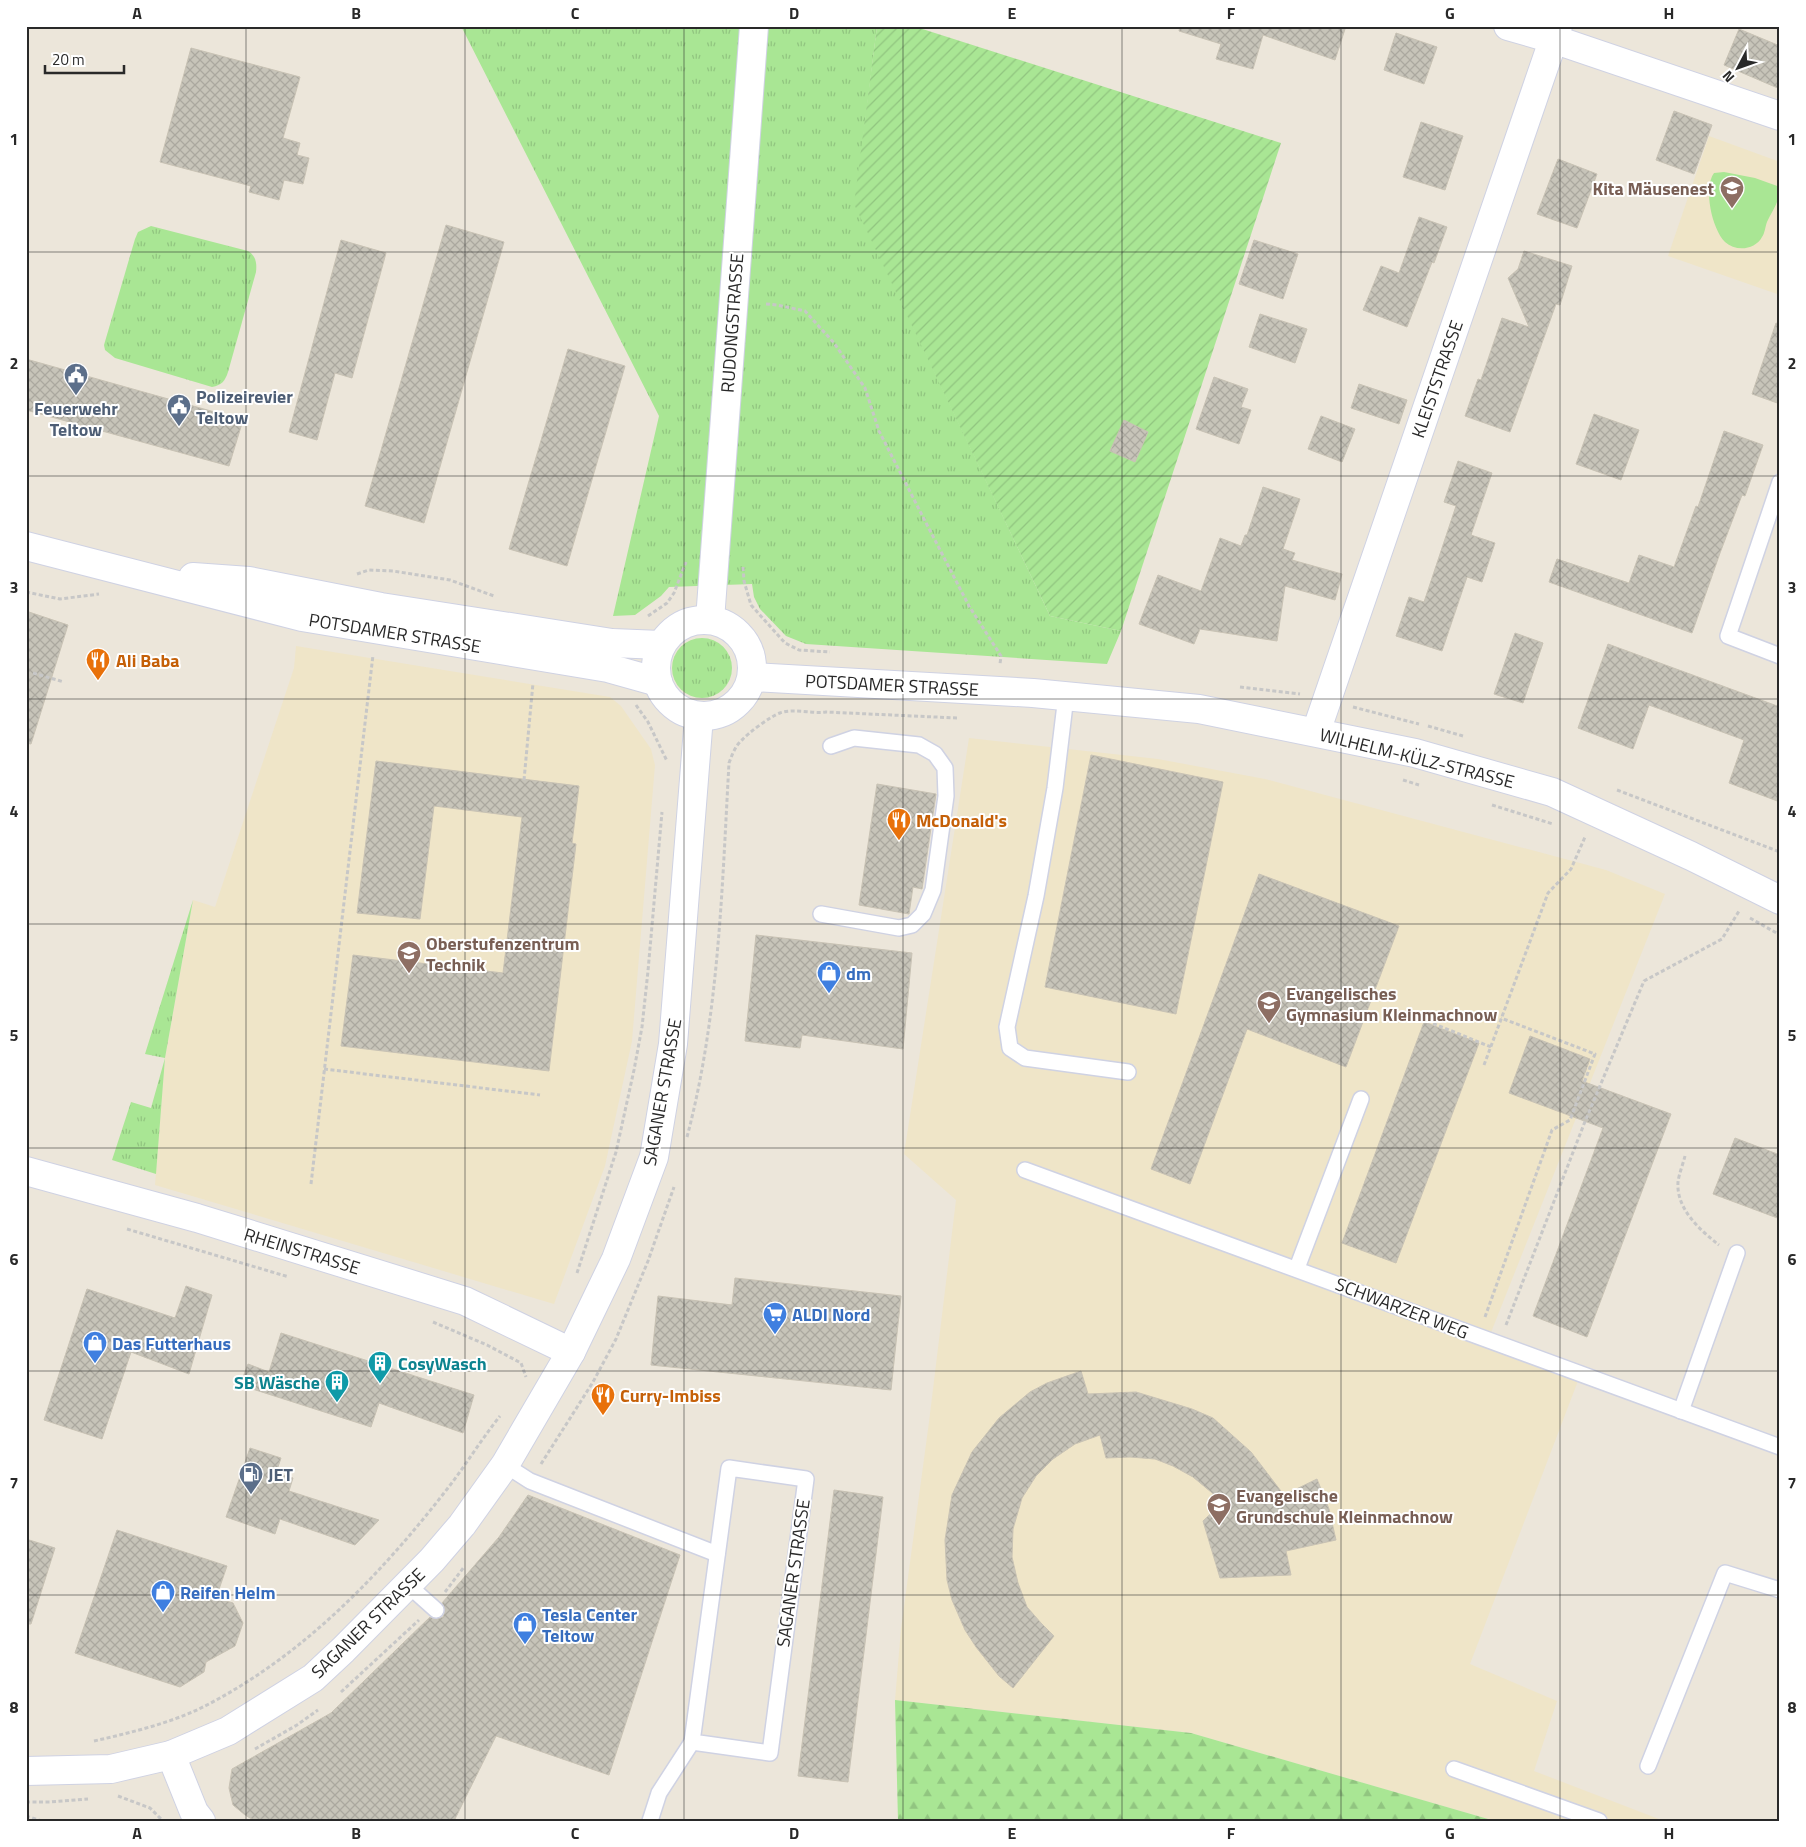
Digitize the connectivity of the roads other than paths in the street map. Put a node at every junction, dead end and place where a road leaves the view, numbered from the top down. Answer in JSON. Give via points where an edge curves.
{"nodes":[{"id":1,"x":754,"y":26,"type":"edge"},
{"id":2,"x":1508,"y":26,"type":"edge"},
{"id":3,"x":1556,"y":33,"type":"edge"},
{"id":4,"x":1780,"y":116,"type":"edge"},
{"id":5,"x":1780,"y":482,"type":"edge"},
{"id":6,"x":26,"y":546,"type":"edge"},
{"id":7,"x":134,"y":574,"type":"junction"},
{"id":8,"x":710,"y":620,"type":"junction"},
{"id":9,"x":661,"y":645,"type":"junction"},
{"id":10,"x":1780,"y":656,"type":"edge"},
{"id":11,"x":752,"y":677,"type":"junction"},
{"id":12,"x":658,"y":682,"type":"junction"},
{"id":13,"x":1033,"y":693,"type":"joint"},
{"id":14,"x":1066,"y":696,"type":"junction"},
{"id":15,"x":699,"y":716,"type":"junction"},
{"id":16,"x":1316,"y":732,"type":"junction"},
{"id":17,"x":831,"y":746,"type":"dead end"},
{"id":18,"x":1780,"y":900,"type":"edge"},
{"id":19,"x":820,"y":914,"type":"dead end"},
{"id":20,"x":1128,"y":1072,"type":"dead end"},
{"id":21,"x":1361,"y":1099,"type":"dead end"},
{"id":22,"x":26,"y":1170,"type":"edge"},
{"id":23,"x":1025,"y":1170,"type":"dead end"},
{"id":24,"x":1737,"y":1253,"type":"road end"},
{"id":25,"x":1297,"y":1268,"type":"junction"},
{"id":26,"x":571,"y":1352,"type":"junction"},
{"id":27,"x":1681,"y":1411,"type":"junction"},
{"id":28,"x":1780,"y":1446,"type":"edge"},
{"id":29,"x":506,"y":1465,"type":"junction"},
{"id":30,"x":717,"y":1554,"type":"junction"},
{"id":31,"x":408,"y":1585,"type":"junction"},
{"id":32,"x":1780,"y":1590,"type":"edge"},
{"id":33,"x":436,"y":1610,"type":"dead end"},
{"id":34,"x":692,"y":1742,"type":"junction"},
{"id":35,"x":171,"y":1755,"type":"junction"},
{"id":36,"x":1648,"y":1766,"type":"dead end"},
{"id":37,"x":1454,"y":1769,"type":"dead end"},
{"id":38,"x":26,"y":1770,"type":"edge"},
{"id":39,"x":201,"y":1821,"type":"edge"},
{"id":40,"x":650,"y":1821,"type":"edge"},
{"id":41,"x":1599,"y":1821,"type":"edge"}],
"edges":[{"from":1,"to":8,"type":"street","name":"RUDONGSTRASSE"},
{"from":2,"to":3,"type":"street"},
{"from":3,"to":4,"type":"street"},
{"from":3,"to":16,"type":"street","name":"KLEISTSTRASSE"},
{"from":5,"to":10,"type":"lane","via":[[1728,636]]},
{"from":6,"to":7,"type":"street","name":"POTSDAMER STRASSE"},
{"from":7,"to":9,"type":"street","name":"POTSDAMER STRASSE","via":[[250,581],[381,607],[612,643]]},
{"from":7,"to":12,"type":"street","name":"POTSDAMER STRASSE","via":[[276,612],[608,668]]},
{"from":8,"to":9,"type":"street","via":[[694,620],[681,625]]},
{"from":8,"to":11,"type":"street","via":[[728,626],[745,643],[751,656]]},
{"from":9,"to":12,"type":"street","via":[[657,657]]},
{"from":11,"to":13,"type":"street","name":"POTSDAMER STRASSE"},
{"from":11,"to":15,"type":"street","via":[[733,707]]},
{"from":12,"to":15,"type":"street","via":[[673,705]]},
{"from":13,"to":14,"type":"street","name":"WILHELM-KÜLZ-STRASSE"},
{"from":14,"to":16,"type":"street","name":"WILHELM-KÜLZ-STRASSE","via":[[1199,710]]},
{"from":14,"to":20,"type":"lane","via":[[1055,788],[1036,896],[1007,1027],[1010,1048],[1025,1058]]},
{"from":15,"to":26,"type":"street","name":"SAGANER STRASSE","via":[[674,1044],[654,1157],[616,1259]]},
{"from":16,"to":18,"type":"street","name":"WILHELM-KÜLZ-STRASSE","via":[[1415,753],[1552,792]]},
{"from":17,"to":19,"type":"lane","via":[[854,738],[919,745],[935,754],[945,768],[946,796],[933,890],[923,914],[912,925],[899,928]]},
{"from":21,"to":25,"type":"lane"},
{"from":22,"to":26,"type":"street","name":"RHEINSTRASSE","via":[[197,1218],[465,1301]]},
{"from":23,"to":25,"type":"lane","name":"SCHWARZER WEG"},
{"from":24,"to":27,"type":"lane"},
{"from":25,"to":27,"type":"lane","name":"SCHWARZER WEG"},
{"from":26,"to":29,"type":"street","name":"SAGANER STRASSE"},
{"from":27,"to":28,"type":"lane","name":"SCHWARZER WEG"},
{"from":29,"to":30,"type":"lane","via":[[530,1480]]},
{"from":29,"to":31,"type":"street","name":"SAGANER STRASSE","via":[[462,1525]]},
{"from":30,"to":34,"type":"lane","name":"SAGANER STRASSE"},
{"from":30,"to":34,"type":"lane","name":"SAGANER STRASSE","via":[[729,1468],[806,1478],[770,1753]]},
{"from":31,"to":33,"type":"lane"},
{"from":31,"to":35,"type":"street","name":"SAGANER STRASSE","via":[[313,1678],[228,1731]]},
{"from":32,"to":36,"type":"lane","via":[[1724,1573]]},
{"from":34,"to":40,"type":"lane","name":"SAGANER STRASSE","via":[[659,1793]]},
{"from":35,"to":38,"type":"street","name":"SAGANER STRASSE","via":[[111,1768]]},
{"from":35,"to":39,"type":"street","via":[[194,1812]]},
{"from":37,"to":41,"type":"lane"}]}
